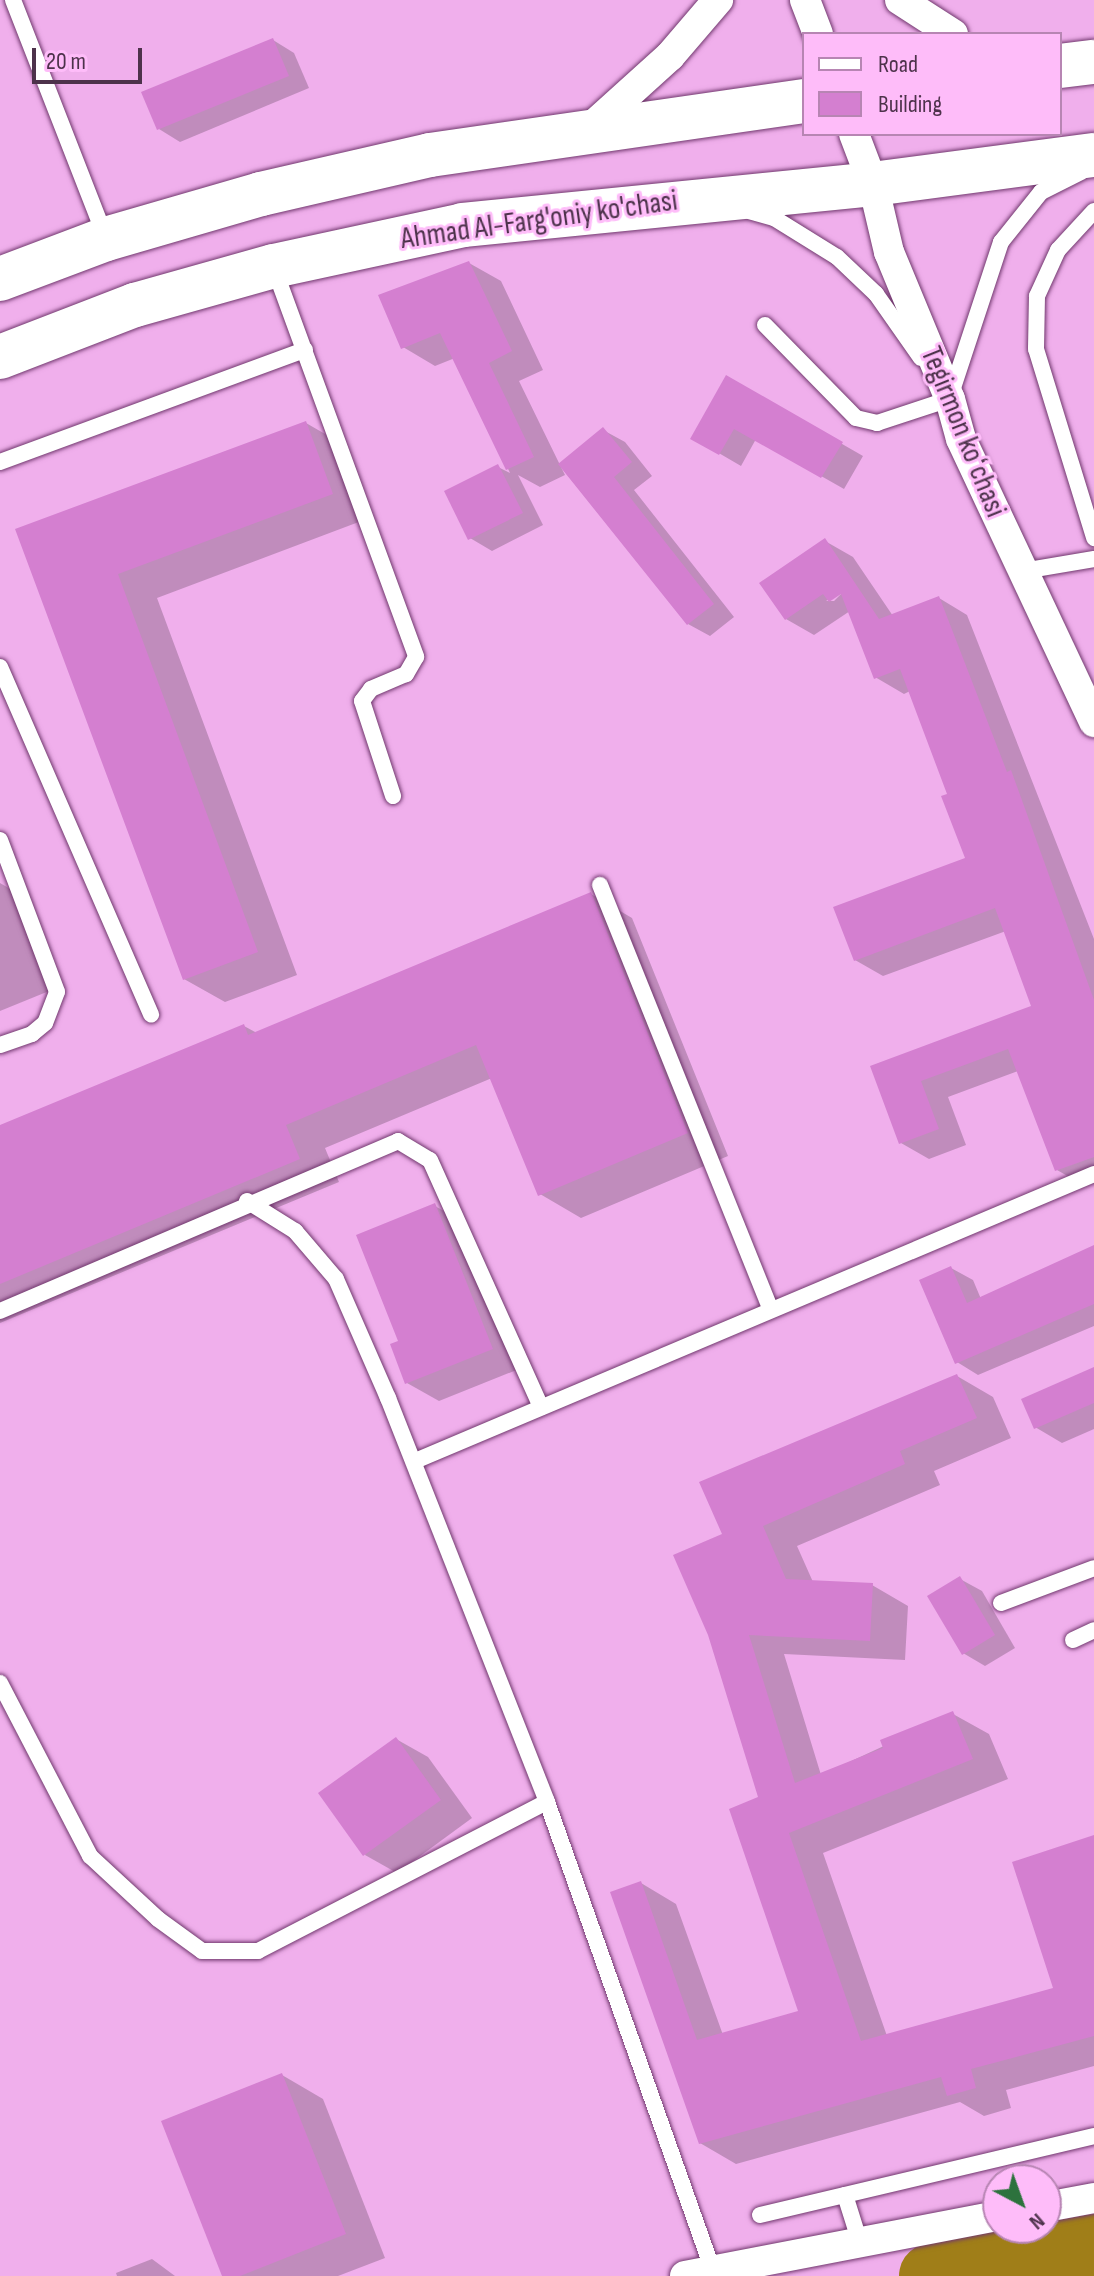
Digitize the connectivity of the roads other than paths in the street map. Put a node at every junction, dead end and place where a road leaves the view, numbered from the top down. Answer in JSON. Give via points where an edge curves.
{"nodes":[{"id":1,"x":13,"y":0,"type":"edge"},
{"id":2,"x":718,"y":0,"type":"edge"},
{"id":3,"x":805,"y":0,"type":"edge"},
{"id":4,"x":900,"y":0,"type":"edge"},
{"id":5,"x":817,"y":32,"type":"edge"},
{"id":6,"x":950,"y":32,"type":"edge"},
{"id":7,"x":1094,"y":62,"type":"edge"},
{"id":8,"x":1062,"y":66,"type":"edge"},
{"id":9,"x":802,"y":101,"type":"edge"},
{"id":10,"x":587,"y":131,"type":"junction"},
{"id":11,"x":855,"y":136,"type":"edge"},
{"id":12,"x":1094,"y":155,"type":"edge"},
{"id":13,"x":1094,"y":166,"type":"edge"},
{"id":14,"x":873,"y":184,"type":"junction"},
{"id":15,"x":703,"y":197,"type":"junction"},
{"id":16,"x":1094,"y":211,"type":"edge"},
{"id":17,"x":106,"y":239,"type":"junction"},
{"id":18,"x":274,"y":266,"type":"junction"},
{"id":19,"x":0,"y":279,"type":"edge"},
{"id":20,"x":765,"y":325,"type":"dead end"},
{"id":21,"x":305,"y":350,"type":"junction"},
{"id":22,"x":0,"y":357,"type":"edge"},
{"id":23,"x":950,"y":399,"type":"junction"},
{"id":24,"x":0,"y":462,"type":"edge"},
{"id":25,"x":1094,"y":538,"type":"edge"},
{"id":26,"x":1094,"y":559,"type":"edge"},
{"id":27,"x":1023,"y":571,"type":"junction"},
{"id":28,"x":0,"y":667,"type":"edge"},
{"id":29,"x":1094,"y":722,"type":"edge"},
{"id":30,"x":393,"y":796,"type":"dead end"},
{"id":31,"x":0,"y":840,"type":"edge"},
{"id":32,"x":600,"y":885,"type":"dead end"},
{"id":33,"x":151,"y":1015,"type":"dead end"},
{"id":34,"x":0,"y":1045,"type":"edge"},
{"id":35,"x":1094,"y":1174,"type":"edge"},
{"id":36,"x":247,"y":1201,"type":"junction"},
{"id":37,"x":770,"y":1307,"type":"junction"},
{"id":38,"x":0,"y":1311,"type":"edge"},
{"id":39,"x":541,"y":1407,"type":"junction"},
{"id":40,"x":415,"y":1461,"type":"junction"},
{"id":41,"x":1094,"y":1568,"type":"edge"},
{"id":42,"x":1001,"y":1603,"type":"dead end"},
{"id":43,"x":1094,"y":1630,"type":"edge"},
{"id":44,"x":1073,"y":1640,"type":"dead end"},
{"id":45,"x":0,"y":1683,"type":"edge"},
{"id":46,"x":547,"y":1802,"type":"junction"},
{"id":47,"x":1094,"y":2136,"type":"edge"},
{"id":48,"x":845,"y":2195,"type":"junction"},
{"id":49,"x":1094,"y":2198,"type":"edge"},
{"id":50,"x":1062,"y":2204,"type":"edge"},
{"id":51,"x":760,"y":2215,"type":"dead end"},
{"id":52,"x":982,"y":2219,"type":"edge"},
{"id":53,"x":860,"y":2243,"type":"junction"},
{"id":54,"x":699,"y":2273,"type":"edge"}],
"edges":[{"from":1,"to":17,"type":"lane"},
{"from":2,"to":10,"type":"street","via":[[670,56]]},
{"from":3,"to":5,"type":"street"},
{"from":4,"to":6,"type":"street"},
{"from":7,"to":8,"type":"highway"},
{"from":9,"to":10,"type":"highway"},
{"from":10,"to":17,"type":"highway","via":[[430,155],[261,194]]},
{"from":11,"to":14,"type":"street","name":"Tegirmon koʻchasi"},
{"from":12,"to":14,"type":"highway","name":"Ahmad Al-Farg'oniy ko'chasi"},
{"from":13,"to":23,"type":"lane","via":[[1041,192],[1001,242]]},
{"from":14,"to":15,"type":"highway","name":"Ahmad Al-Farg'oniy ko'chasi"},
{"from":14,"to":23,"type":"street","name":"Tegirmon koʻchasi","via":[[889,252]]},
{"from":15,"to":18,"type":"highway","name":"Ahmad Al-Farg'oniy ko'chasi","via":[[463,225]]},
{"from":15,"to":23,"type":"lane","via":[[774,218],[837,257],[876,294]]},
{"from":16,"to":25,"type":"lane","via":[[1058,250],[1037,296],[1036,349]]},
{"from":17,"to":19,"type":"highway"},
{"from":18,"to":21,"type":"lane"},
{"from":18,"to":22,"type":"highway","name":"Ahmad Al-Farg'oniy ko'chasi","via":[[135,305]]},
{"from":20,"to":23,"type":"lane","via":[[856,418],[877,423]]},
{"from":21,"to":24,"type":"lane"},
{"from":21,"to":30,"type":"lane","via":[[416,657],[406,674],[371,689],[362,701]]},
{"from":23,"to":27,"type":"street","name":"Tegirmon koʻchasi","via":[[961,439]]},
{"from":26,"to":27,"type":"lane"},
{"from":27,"to":29,"type":"street","name":"Tegirmon koʻchasi"},
{"from":28,"to":33,"type":"lane"},
{"from":31,"to":34,"type":"lane","via":[[57,992],[45,1023],[32,1034]]},
{"from":32,"to":37,"type":"lane"},
{"from":35,"to":37,"type":"lane"},
{"from":36,"to":38,"type":"lane"},
{"from":36,"to":39,"type":"lane","via":[[398,1141],[430,1160]]},
{"from":36,"to":40,"type":"lane","via":[[295,1231],[336,1279]]},
{"from":37,"to":39,"type":"lane"},
{"from":39,"to":40,"type":"lane"},
{"from":40,"to":46,"type":"lane"},
{"from":41,"to":42,"type":"lane"},
{"from":43,"to":44,"type":"lane"},
{"from":45,"to":46,"type":"lane","via":[[90,1856],[158,1919],[202,1951],[258,1951]]},
{"from":46,"to":54,"type":"lane"},
{"from":47,"to":48,"type":"lane"},
{"from":48,"to":51,"type":"lane"},
{"from":48,"to":53,"type":"lane"},
{"from":49,"to":50,"type":"street"},
{"from":52,"to":53,"type":"street"},
{"from":53,"to":54,"type":"street"}]}
